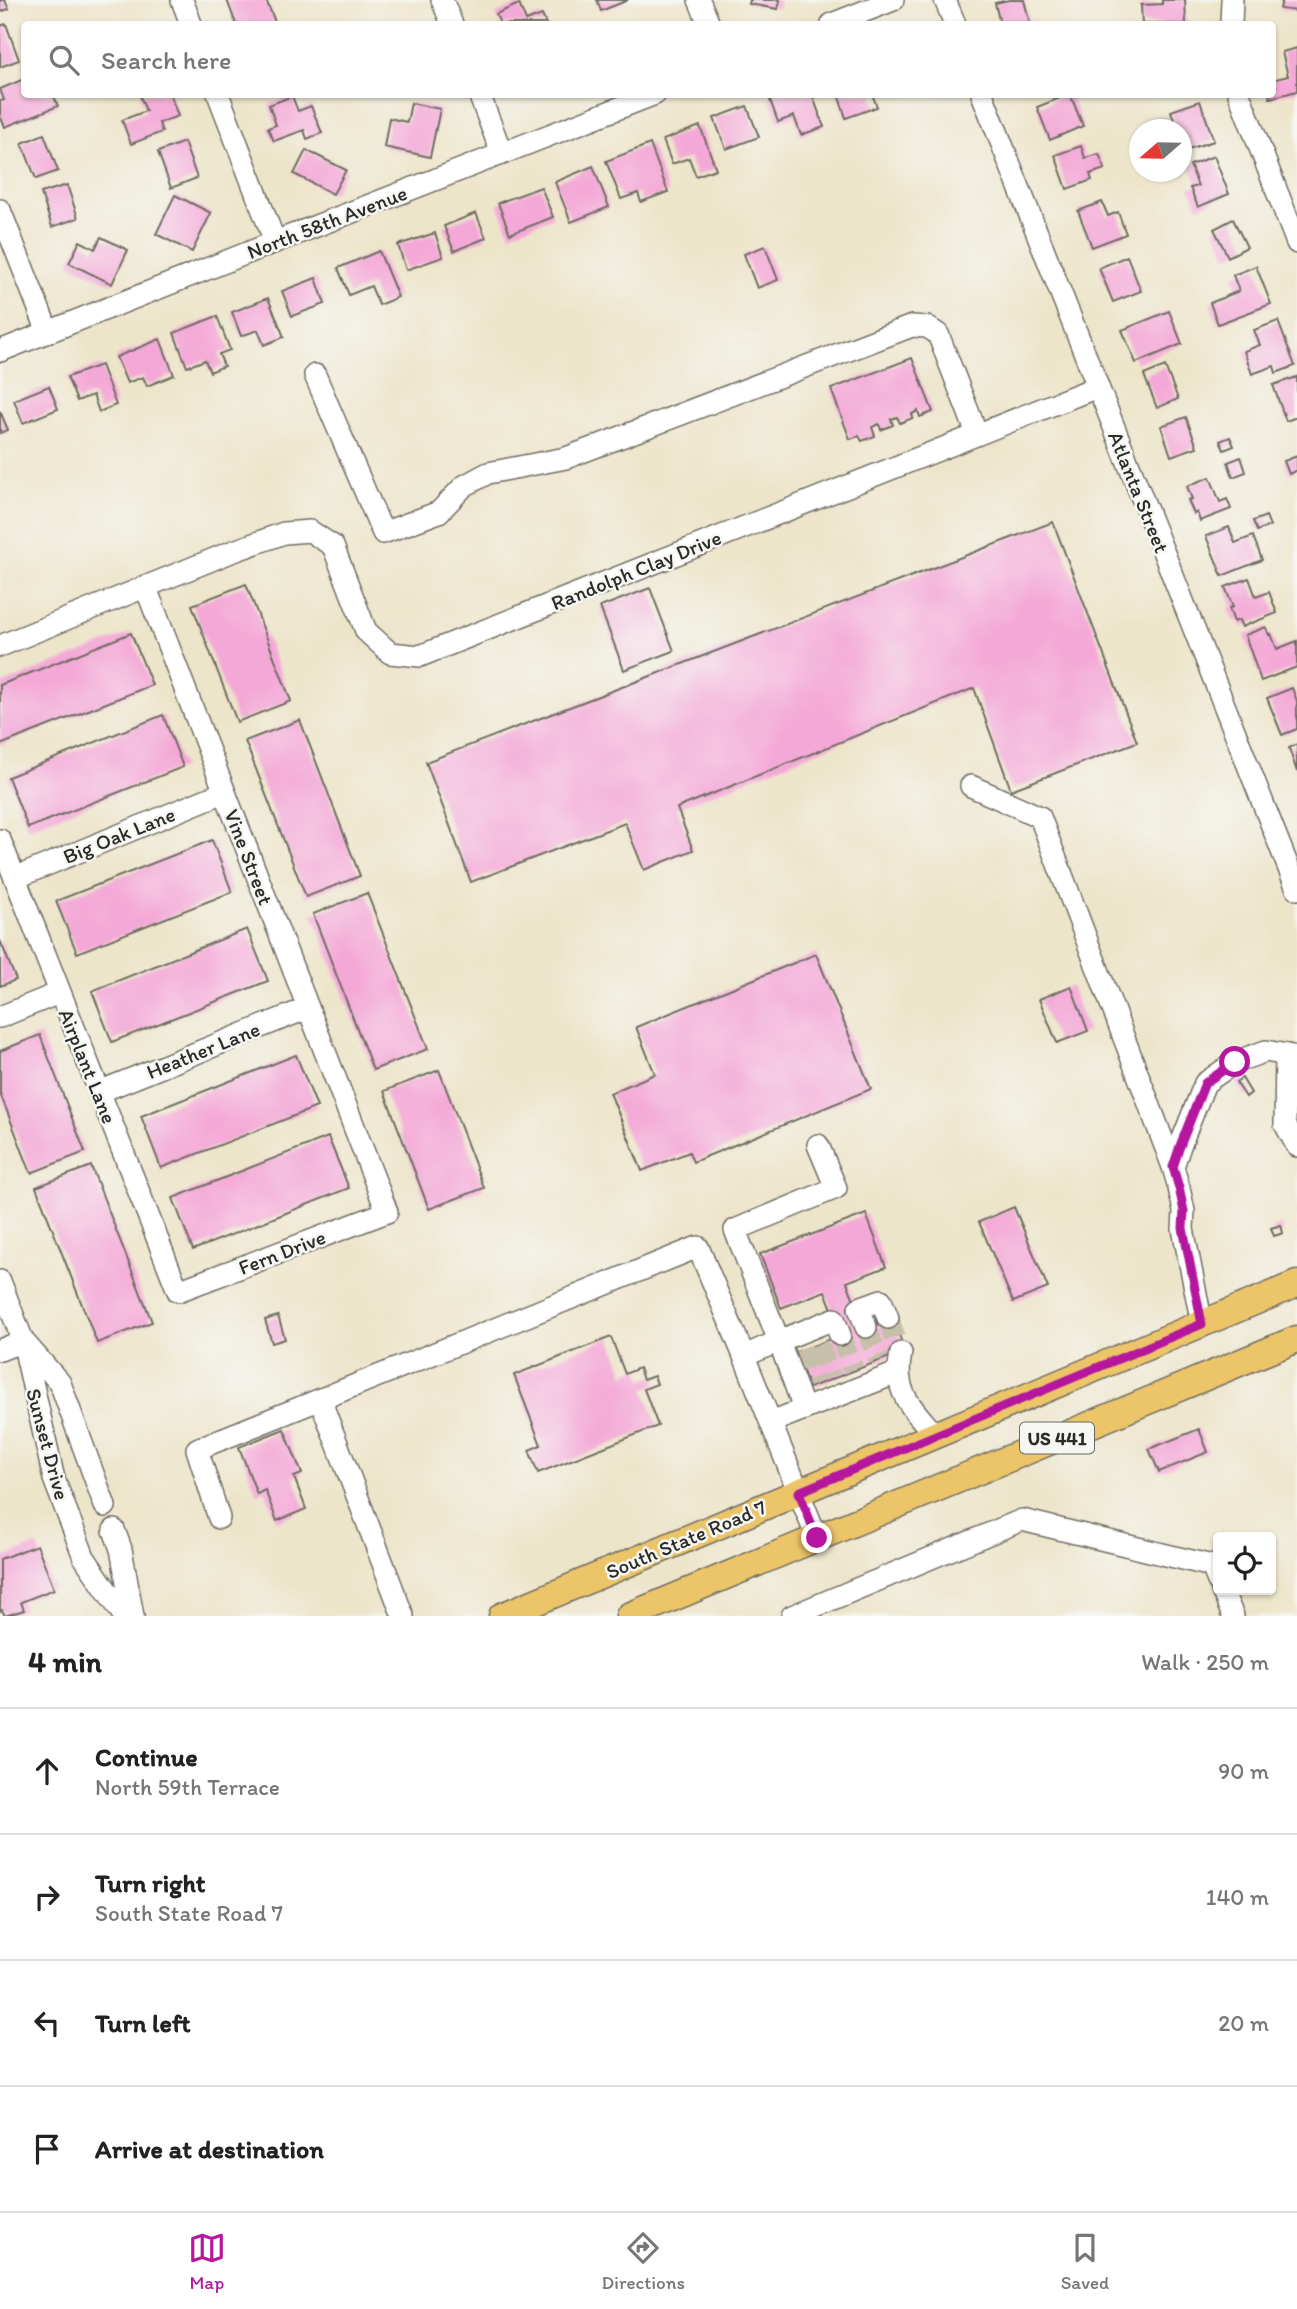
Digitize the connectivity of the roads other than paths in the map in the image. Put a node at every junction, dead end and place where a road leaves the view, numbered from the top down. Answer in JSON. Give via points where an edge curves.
{"nodes":[{"id":1,"x":182,"y":0,"type":"edge"},
{"id":2,"x":442,"y":0,"type":"edge"},
{"id":3,"x":699,"y":0,"type":"edge"},
{"id":4,"x":893,"y":0,"type":"edge"},
{"id":5,"x":945,"y":0,"type":"edge"},
{"id":6,"x":1232,"y":0,"type":"edge"},
{"id":7,"x":190,"y":21,"type":"edge"},
{"id":8,"x":451,"y":21,"type":"edge"},
{"id":9,"x":708,"y":21,"type":"edge"},
{"id":10,"x":840,"y":21,"type":"edge"},
{"id":11,"x":954,"y":21,"type":"edge"},
{"id":12,"x":1231,"y":21,"type":"edge"},
{"id":13,"x":220,"y":98,"type":"edge"},
{"id":14,"x":481,"y":98,"type":"edge"},
{"id":15,"x":645,"y":98,"type":"edge"},
{"id":16,"x":984,"y":98,"type":"edge"},
{"id":17,"x":1242,"y":98,"type":"edge"},
{"id":18,"x":502,"y":154,"type":"junction"},
{"id":19,"x":0,"y":210,"type":"edge"},
{"id":20,"x":275,"y":242,"type":"junction"},
{"id":21,"x":1297,"y":243,"type":"edge"},
{"id":22,"x":48,"y":332,"type":"junction"},
{"id":23,"x":0,"y":351,"type":"edge"},
{"id":24,"x":316,"y":375,"type":"dead end"},
{"id":25,"x":1097,"y":387,"type":"junction"},
{"id":26,"x":976,"y":434,"type":"junction"},
{"id":27,"x":146,"y":588,"type":"junction"},
{"id":28,"x":0,"y":646,"type":"edge"},
{"id":29,"x":971,"y":786,"type":"dead end"},
{"id":30,"x":224,"y":793,"type":"junction"},
{"id":31,"x":0,"y":840,"type":"edge"},
{"id":32,"x":15,"y":878,"type":"junction"},
{"id":33,"x":1297,"y":889,"type":"edge"},
{"id":34,"x":59,"y":993,"type":"junction"},
{"id":35,"x":308,"y":1008,"type":"junction"},
{"id":36,"x":0,"y":1017,"type":"edge"},
{"id":37,"x":1291,"y":1056,"type":"edge"},
{"id":38,"x":99,"y":1092,"type":"junction"},
{"id":39,"x":1295,"y":1139,"type":"edge"},
{"id":40,"x":818,"y":1145,"type":"dead end"},
{"id":41,"x":1173,"y":1167,"type":"junction"},
{"id":42,"x":387,"y":1212,"type":"joint"},
{"id":43,"x":0,"y":1281,"type":"edge"},
{"id":44,"x":1297,"y":1284,"type":"edge"},
{"id":45,"x":178,"y":1292,"type":"joint"},
{"id":46,"x":888,"y":1318,"type":"tunnel mouth"},
{"id":47,"x":1202,"y":1324,"type":"junction"},
{"id":48,"x":866,"y":1327,"type":"tunnel mouth"},
{"id":49,"x":840,"y":1335,"type":"dead end"},
{"id":50,"x":802,"y":1339,"type":"junction"},
{"id":51,"x":1297,"y":1339,"type":"edge"},
{"id":52,"x":23,"y":1341,"type":"junction"},
{"id":53,"x":0,"y":1350,"type":"edge"},
{"id":54,"x":744,"y":1356,"type":"junction"},
{"id":55,"x":823,"y":1393,"type":"junction"},
{"id":56,"x":320,"y":1399,"type":"junction"},
{"id":57,"x":771,"y":1422,"type":"junction"},
{"id":58,"x":934,"y":1434,"type":"junction"},
{"id":59,"x":97,"y":1483,"type":"junction"},
{"id":60,"x":799,"y":1492,"type":"junction"},
{"id":61,"x":61,"y":1497,"type":"junction"},
{"id":62,"x":106,"y":1506,"type":"dead end"},
{"id":63,"x":219,"y":1518,"type":"dead end"},
{"id":64,"x":114,"y":1530,"type":"dead end"},
{"id":65,"x":817,"y":1538,"type":"junction"},
{"id":66,"x":1213,"y":1568,"type":"edge"},
{"id":67,"x":1224,"y":1595,"type":"edge"},
{"id":68,"x":124,"y":1616,"type":"edge"},
{"id":69,"x":133,"y":1616,"type":"edge"},
{"id":70,"x":403,"y":1616,"type":"edge"},
{"id":71,"x":502,"y":1616,"type":"edge"},
{"id":72,"x":629,"y":1616,"type":"edge"},
{"id":73,"x":792,"y":1616,"type":"edge"},
{"id":74,"x":1233,"y":1616,"type":"edge"}],
"edges":[{"from":1,"to":7,"type":"street"},
{"from":2,"to":8,"type":"street"},
{"from":3,"to":9,"type":"street"},
{"from":4,"to":10,"type":"street"},
{"from":5,"to":11,"type":"street"},
{"from":6,"to":12,"type":"street"},
{"from":13,"to":20,"type":"street"},
{"from":14,"to":18,"type":"street"},
{"from":15,"to":18,"type":"street","name":"North 58th Avenue"},
{"from":16,"to":25,"type":"street","name":"Atlanta Street"},
{"from":17,"to":21,"type":"street"},
{"from":18,"to":20,"type":"street","name":"North 58th Avenue"},
{"from":19,"to":22,"type":"street"},
{"from":20,"to":22,"type":"street","name":"North 58th Avenue"},
{"from":22,"to":23,"type":"street","name":"North 58th Avenue"},
{"from":24,"to":26,"type":"street","via":[[383,533],[439,512],[464,486],[488,472],[566,458],[912,326],[938,334]]},
{"from":25,"to":26,"type":"street","name":"Randolph Clay Drive"},
{"from":25,"to":33,"type":"street","name":"Atlanta Street"},
{"from":26,"to":27,"type":"street","name":"Randolph Clay Drive","via":[[420,656],[390,653],[366,631],[333,547],[310,531],[284,533]]},
{"from":27,"to":28,"type":"street"},
{"from":27,"to":30,"type":"street","name":"Vine Street"},
{"from":29,"to":41,"type":"street","via":[[1040,817]]},
{"from":30,"to":32,"type":"street","name":"Big Oak Lane"},
{"from":30,"to":35,"type":"street","name":"Vine Street"},
{"from":31,"to":32,"type":"street","name":"Airplant Lane"},
{"from":32,"to":34,"type":"street","name":"Airplant Lane"},
{"from":34,"to":36,"type":"street"},
{"from":34,"to":38,"type":"street","name":"Airplant Lane"},
{"from":35,"to":38,"type":"street","name":"Heather Lane"},
{"from":35,"to":42,"type":"street","name":"Vine Street"},
{"from":37,"to":39,"type":"street","via":[[1285,1124]]},
{"from":37,"to":41,"type":"street","via":[[1266,1051],[1235,1062],[1205,1083]]},
{"from":38,"to":45,"type":"street","name":"Airplant Lane"},
{"from":40,"to":50,"type":"street","via":[[836,1188],[735,1230]]},
{"from":41,"to":47,"type":"street"},
{"from":42,"to":45,"type":"street","name":"Fern Drive"},
{"from":43,"to":52,"type":"street","name":"Sunset Drive"},
{"from":44,"to":47,"type":"main road","name":"South State Road 7","number":"US 441"},
{"from":46,"to":48,"type":"street","via":[[881,1300],[859,1308]]},
{"from":47,"to":58,"type":"main road","name":"South State Road 7","number":"US 441"},
{"from":49,"to":50,"type":"street","via":[[834,1318]]},
{"from":50,"to":54,"type":"street"},
{"from":50,"to":55,"type":"street"},
{"from":51,"to":65,"type":"main road","number":"US 441"},
{"from":52,"to":53,"type":"street"},
{"from":52,"to":59,"type":"street","name":"Sunset Drive","via":[[60,1383]]},
{"from":52,"to":61,"type":"street","name":"Sunset Drive"},
{"from":54,"to":56,"type":"street","via":[[698,1247]]},
{"from":54,"to":57,"type":"street"},
{"from":55,"to":57,"type":"street"},
{"from":55,"to":58,"type":"street","via":[[890,1366],[906,1400]]},
{"from":56,"to":63,"type":"street","via":[[197,1449]]},
{"from":56,"to":70,"type":"street"},
{"from":57,"to":60,"type":"street"},
{"from":58,"to":60,"type":"main road","name":"South State Road 7","number":"US 441"},
{"from":59,"to":61,"type":"street"},
{"from":59,"to":62,"type":"street","name":"Sunset Drive"},
{"from":60,"to":65,"type":"street"},
{"from":60,"to":71,"type":"main road","name":"South State Road 7","number":"US 441"},
{"from":61,"to":68,"type":"street","name":"Sunset Drive","via":[[84,1557]]},
{"from":64,"to":69,"type":"street"},
{"from":65,"to":72,"type":"main road","number":"US 441"},
{"from":66,"to":73,"type":"street","via":[[1022,1520]]},
{"from":67,"to":74,"type":"street"}]}
